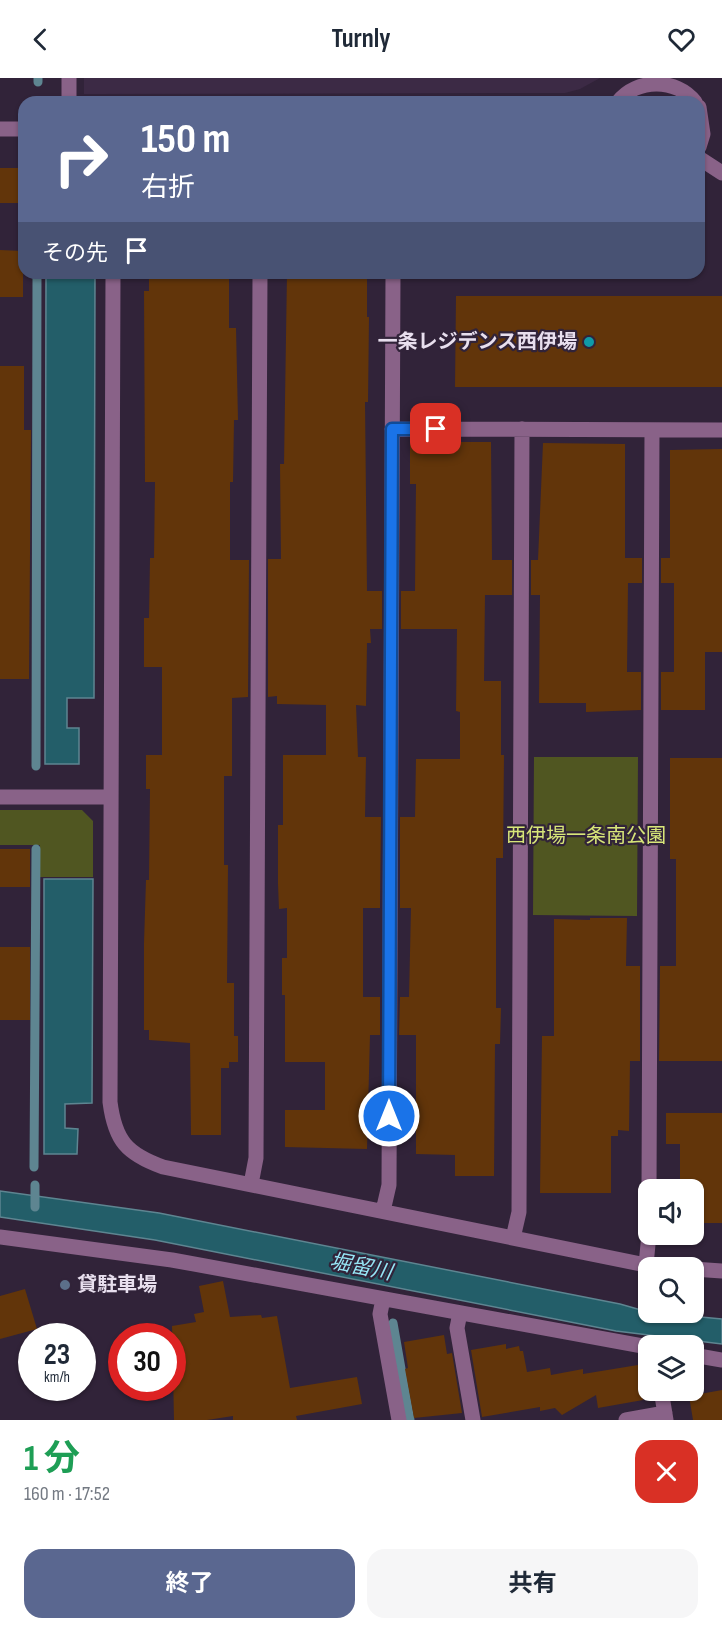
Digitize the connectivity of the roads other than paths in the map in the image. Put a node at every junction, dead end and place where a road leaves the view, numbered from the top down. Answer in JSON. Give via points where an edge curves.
{"nodes":[{"id":1,"x":69,"y":78,"type":"edge"},
{"id":2,"x":657,"y":80,"type":"edge"},
{"id":3,"x":69,"y":96,"type":"edge"},
{"id":4,"x":624,"y":96,"type":"edge"},
{"id":5,"x":689,"y":96,"type":"edge"},
{"id":6,"x":0,"y":129,"type":"edge"},
{"id":7,"x":18,"y":129,"type":"edge"},
{"id":8,"x":705,"y":162,"type":"edge"},
{"id":9,"x":722,"y":173,"type":"edge"},
{"id":10,"x":113,"y":279,"type":"edge"},
{"id":11,"x":260,"y":279,"type":"edge"},
{"id":12,"x":393,"y":279,"type":"edge"},
{"id":13,"x":392,"y":429,"type":"junction"},
{"id":14,"x":522,"y":429,"type":"junction"},
{"id":15,"x":652,"y":430,"type":"junction"},
{"id":16,"x":722,"y":430,"type":"edge"},
{"id":17,"x":0,"y":797,"type":"edge"},
{"id":18,"x":111,"y":797,"type":"junction"},
{"id":19,"x":649,"y":1179,"type":"edge"},
{"id":20,"x":251,"y":1184,"type":"junction"},
{"id":21,"x":383,"y":1211,"type":"junction"},
{"id":22,"x":0,"y":1237,"type":"edge"},
{"id":23,"x":513,"y":1238,"type":"junction"},
{"id":24,"x":638,"y":1262,"type":"edge"},
{"id":25,"x":704,"y":1270,"type":"edge"},
{"id":26,"x":722,"y":1271,"type":"edge"},
{"id":27,"x":383,"y":1299,"type":"junction"},
{"id":28,"x":460,"y":1313,"type":"junction"},
{"id":29,"x":638,"y":1345,"type":"edge"},
{"id":30,"x":704,"y":1357,"type":"edge"},
{"id":31,"x":722,"y":1360,"type":"edge"},
{"id":32,"x":663,"y":1401,"type":"edge"},
{"id":33,"x":665,"y":1417,"type":"edge"},
{"id":34,"x":399,"y":1420,"type":"edge"},
{"id":35,"x":473,"y":1420,"type":"edge"},
{"id":36,"x":626,"y":1420,"type":"edge"}],
"edges":[{"from":1,"to":3,"type":"street"},
{"from":2,"to":4,"type":"street","via":[[632,88]]},
{"from":2,"to":5,"type":"street","via":[[682,88]]},
{"from":6,"to":7,"type":"street"},
{"from":8,"to":9,"type":"street"},
{"from":10,"to":18,"type":"street"},
{"from":11,"to":20,"type":"street","via":[[256,1147]]},
{"from":12,"to":13,"type":"street"},
{"from":13,"to":14,"type":"street"},
{"from":13,"to":21,"type":"street","via":[[389,1185]]},
{"from":14,"to":15,"type":"street"},
{"from":14,"to":23,"type":"street","via":[[519,1212]]},
{"from":15,"to":16,"type":"street"},
{"from":15,"to":19,"type":"street"},
{"from":17,"to":18,"type":"street"},
{"from":18,"to":20,"type":"street","via":[[113,1125],[124,1145],[141,1160]]},
{"from":20,"to":21,"type":"street"},
{"from":21,"to":23,"type":"street"},
{"from":22,"to":27,"type":"street","via":[[172,1260]]},
{"from":23,"to":24,"type":"street"},
{"from":25,"to":26,"type":"street"},
{"from":27,"to":28,"type":"street"},
{"from":27,"to":34,"type":"street","via":[[380,1314]]},
{"from":28,"to":29,"type":"street"},
{"from":28,"to":35,"type":"street","via":[[457,1328]]},
{"from":30,"to":31,"type":"street"},
{"from":32,"to":33,"type":"street"},
{"from":33,"to":36,"type":"street"}]}
